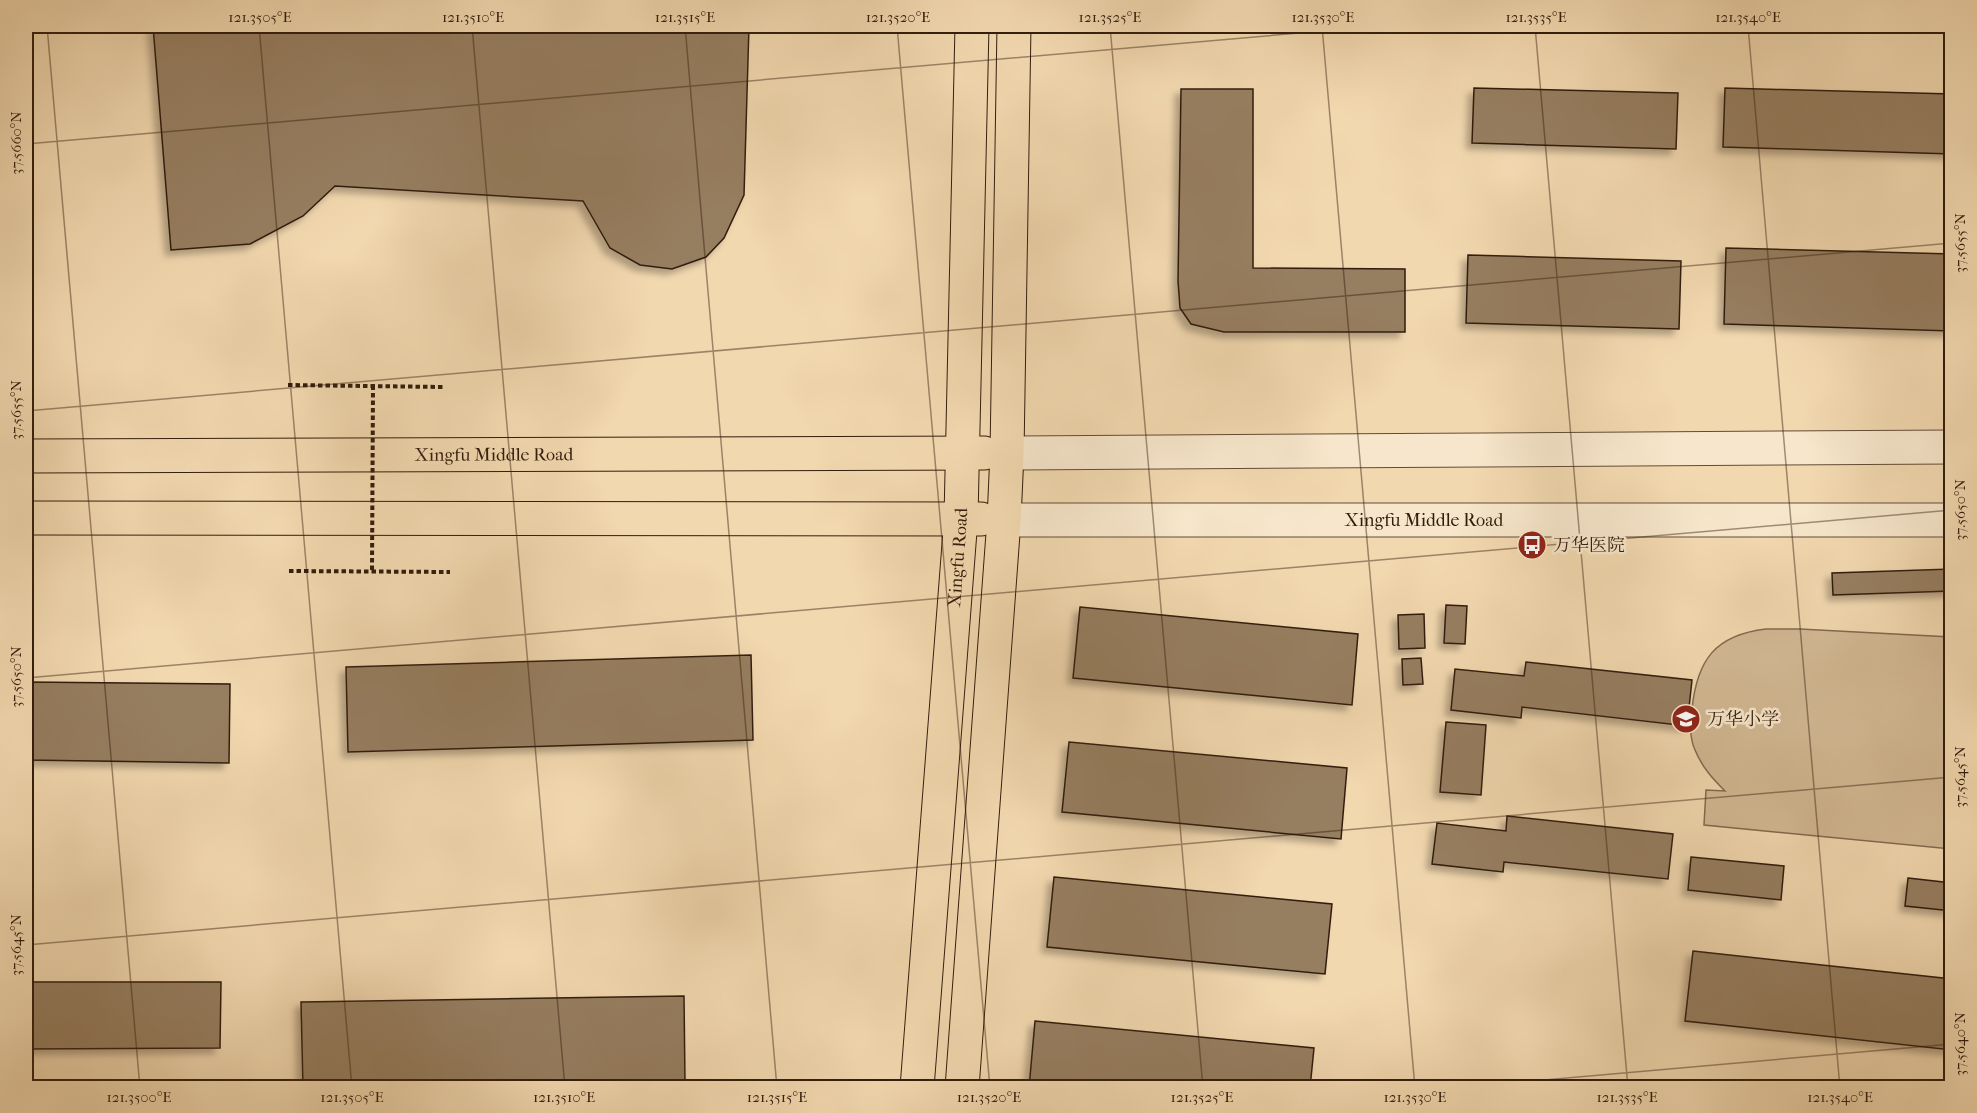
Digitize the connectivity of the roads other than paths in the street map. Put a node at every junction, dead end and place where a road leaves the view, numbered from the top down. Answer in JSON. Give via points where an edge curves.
{"nodes":[{"id":1,"x":972,"y":26,"type":"edge"},
{"id":2,"x":1014,"y":26,"type":"edge"},
{"id":3,"x":1952,"y":447,"type":"edge"},
{"id":4,"x":963,"y":453,"type":"junction"},
{"id":5,"x":1007,"y":453,"type":"junction"},
{"id":6,"x":26,"y":456,"type":"edge"},
{"id":7,"x":26,"y":518,"type":"edge"},
{"id":8,"x":961,"y":518,"type":"junction"},
{"id":9,"x":1004,"y":520,"type":"junction"},
{"id":10,"x":1952,"y":520,"type":"edge"},
{"id":11,"x":917,"y":1088,"type":"edge"},
{"id":12,"x":962,"y":1088,"type":"edge"}],
"edges":[{"from":1,"to":4,"type":"main road","name":"Xingfu Road"},
{"from":2,"to":5,"type":"main road"},
{"from":3,"to":5,"type":"street"},
{"from":4,"to":5,"type":"main road","name":"Xingfu Middle Road"},
{"from":4,"to":6,"type":"main road","name":"Xingfu Middle Road"},
{"from":4,"to":8,"type":"main road","name":"Xingfu Road"},
{"from":5,"to":9,"type":"main road"},
{"from":7,"to":8,"type":"main road"},
{"from":8,"to":9,"type":"main road"},
{"from":8,"to":11,"type":"main road","name":"Xingfu Road"},
{"from":9,"to":10,"type":"street","name":"Xingfu Middle Road"},
{"from":9,"to":12,"type":"main road"}]}
